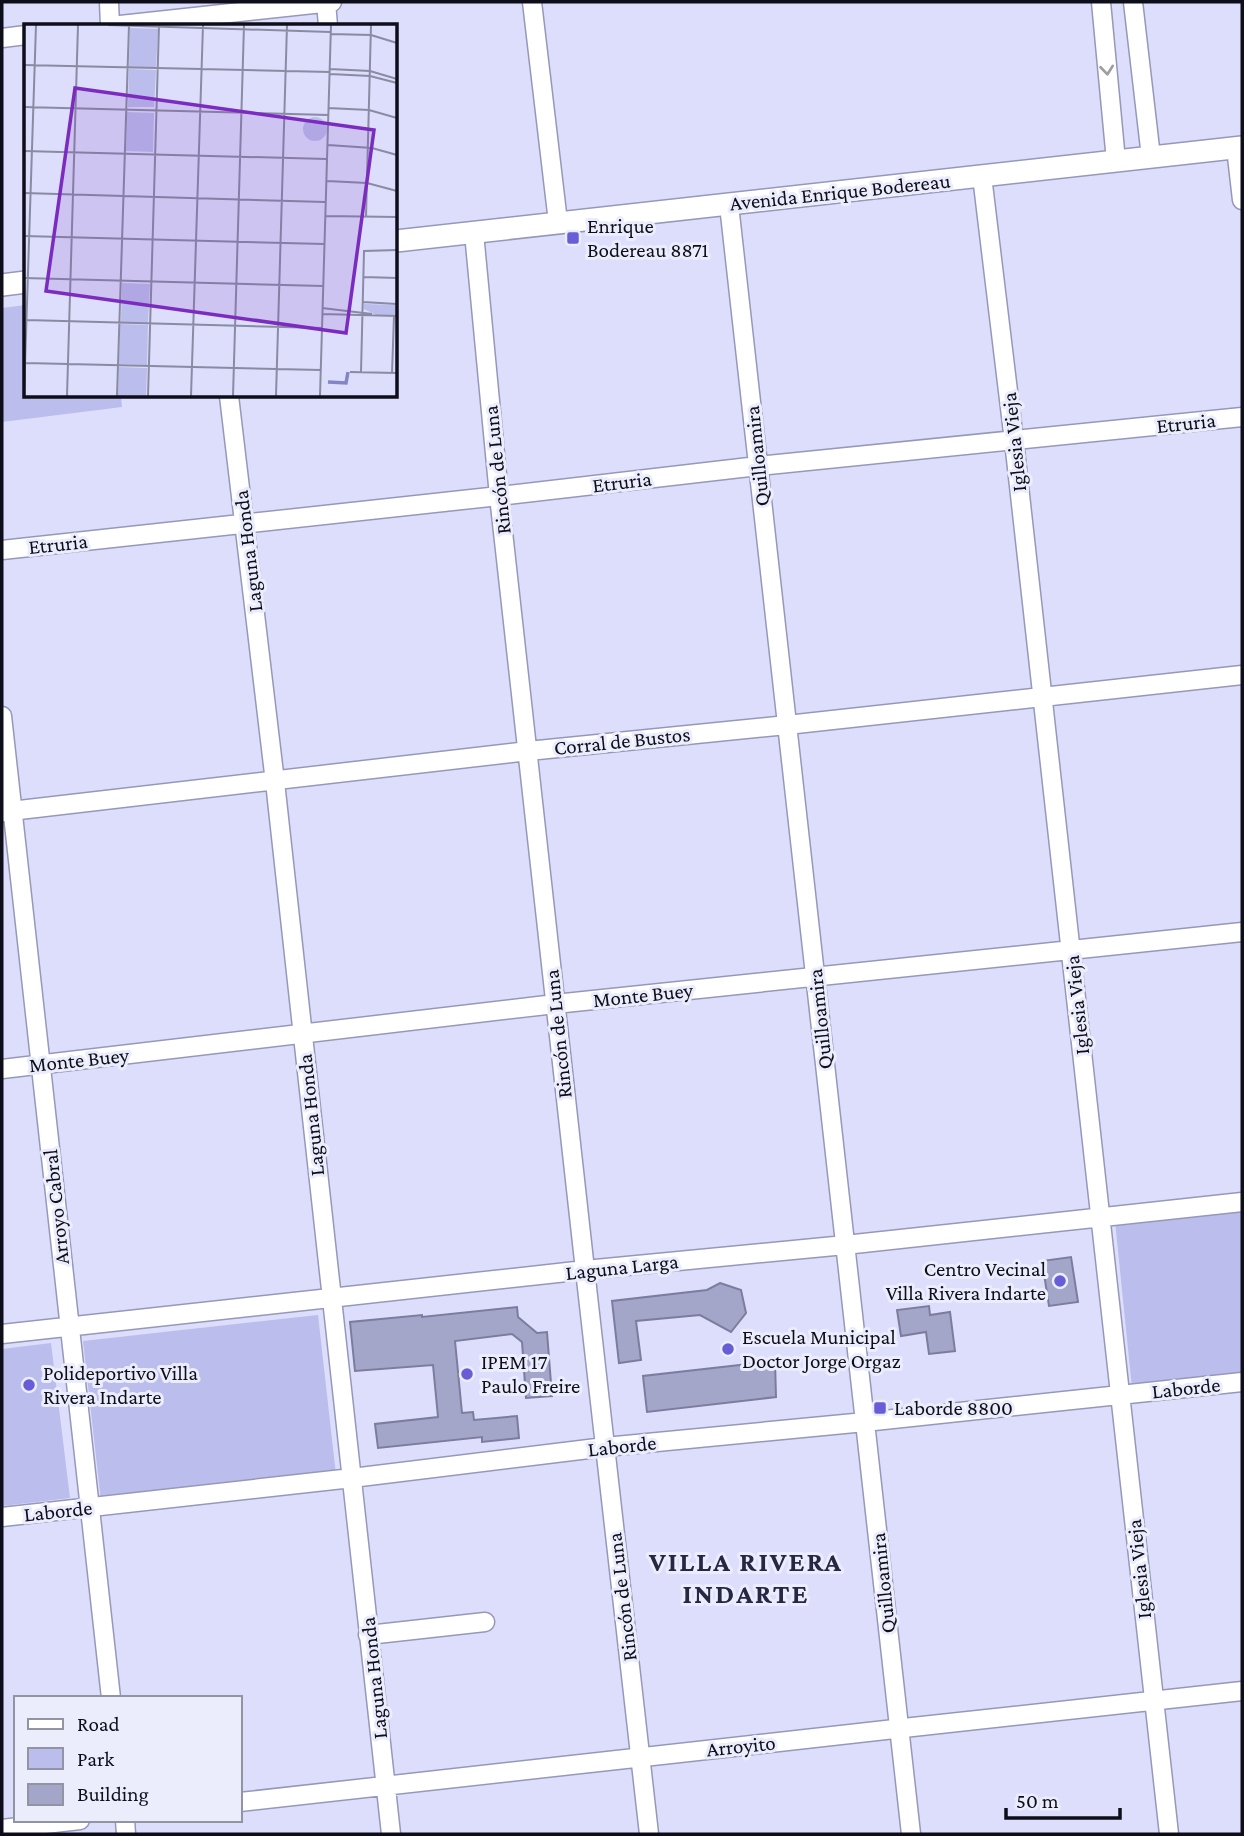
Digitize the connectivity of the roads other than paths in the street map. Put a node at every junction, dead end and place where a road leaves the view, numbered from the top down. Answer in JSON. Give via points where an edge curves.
{"nodes":[{"id":1,"x":109,"y":2,"type":"edge"},
{"id":2,"x":326,"y":2,"type":"edge"},
{"id":3,"x":332,"y":2,"type":"edge"},
{"id":4,"x":532,"y":2,"type":"edge"},
{"id":5,"x":1101,"y":2,"type":"edge"},
{"id":6,"x":1133,"y":2,"type":"edge"},
{"id":7,"x":111,"y":24,"type":"edge"},
{"id":8,"x":129,"y":24,"type":"edge"},
{"id":9,"x":328,"y":24,"type":"edge"},
{"id":10,"x":24,"y":35,"type":"edge"},
{"id":11,"x":2,"y":38,"type":"edge"},
{"id":12,"x":1239,"y":148,"type":"edge"},
{"id":13,"x":1151,"y":158,"type":"junction"},
{"id":14,"x":1116,"y":161,"type":"junction"},
{"id":15,"x":982,"y":176,"type":"junction"},
{"id":16,"x":1242,"y":200,"type":"edge"},
{"id":17,"x":729,"y":205,"type":"junction"},
{"id":18,"x":558,"y":222,"type":"junction"},
{"id":19,"x":474,"y":233,"type":"junction"},
{"id":20,"x":397,"y":241,"type":"edge"},
{"id":21,"x":24,"y":282,"type":"edge"},
{"id":22,"x":2,"y":285,"type":"edge"},
{"id":23,"x":229,"y":397,"type":"edge"},
{"id":24,"x":1242,"y":417,"type":"edge"},
{"id":25,"x":1014,"y":441,"type":"junction"},
{"id":26,"x":758,"y":466,"type":"junction"},
{"id":27,"x":499,"y":496,"type":"junction"},
{"id":28,"x":244,"y":524,"type":"junction"},
{"id":29,"x":2,"y":550,"type":"edge"},
{"id":30,"x":1242,"y":675,"type":"edge"},
{"id":31,"x":1041,"y":697,"type":"junction"},
{"id":32,"x":2,"y":716,"type":"edge"},
{"id":33,"x":787,"y":726,"type":"junction"},
{"id":34,"x":528,"y":751,"type":"junction"},
{"id":35,"x":275,"y":782,"type":"junction"},
{"id":36,"x":7,"y":812,"type":"edge"},
{"id":37,"x":1242,"y":932,"type":"edge"},
{"id":38,"x":1071,"y":951,"type":"junction"},
{"id":39,"x":815,"y":978,"type":"junction"},
{"id":40,"x":555,"y":1004,"type":"junction"},
{"id":41,"x":302,"y":1035,"type":"junction"},
{"id":42,"x":40,"y":1065,"type":"junction"},
{"id":43,"x":2,"y":1069,"type":"edge"},
{"id":44,"x":1242,"y":1202,"type":"edge"},
{"id":45,"x":1100,"y":1217,"type":"junction"},
{"id":46,"x":845,"y":1245,"type":"junction"},
{"id":47,"x":584,"y":1270,"type":"junction"},
{"id":48,"x":331,"y":1298,"type":"junction"},
{"id":49,"x":69,"y":1326,"type":"junction"},
{"id":50,"x":2,"y":1334,"type":"edge"},
{"id":51,"x":1242,"y":1382,"type":"edge"},
{"id":52,"x":1120,"y":1395,"type":"junction"},
{"id":53,"x":865,"y":1422,"type":"junction"},
{"id":54,"x":605,"y":1447,"type":"junction"},
{"id":55,"x":352,"y":1478,"type":"junction"},
{"id":56,"x":89,"y":1508,"type":"junction"},
{"id":57,"x":2,"y":1517,"type":"edge"},
{"id":58,"x":485,"y":1622,"type":"dead end"},
{"id":59,"x":369,"y":1635,"type":"junction"},
{"id":60,"x":1242,"y":1691,"type":"edge"},
{"id":61,"x":111,"y":1696,"type":"edge"},
{"id":62,"x":1153,"y":1701,"type":"junction"},
{"id":63,"x":899,"y":1730,"type":"junction"},
{"id":64,"x":641,"y":1756,"type":"junction"},
{"id":65,"x":386,"y":1785,"type":"junction"},
{"id":66,"x":242,"y":1802,"type":"edge"},
{"id":67,"x":63,"y":1822,"type":"edge"},
{"id":68,"x":2,"y":1829,"type":"edge"},
{"id":69,"x":391,"y":1834,"type":"edge"},
{"id":70,"x":649,"y":1834,"type":"edge"},
{"id":71,"x":911,"y":1834,"type":"edge"},
{"id":72,"x":1169,"y":1834,"type":"edge"}],
"edges":[{"from":1,"to":7,"type":"street"},
{"from":2,"to":3,"type":"street"},
{"from":2,"to":8,"type":"street"},
{"from":2,"to":9,"type":"street"},
{"from":4,"to":18,"type":"street"},
{"from":5,"to":14,"type":"street","one_way":true},
{"from":6,"to":13,"type":"street"},
{"from":10,"to":11,"type":"street"},
{"from":12,"to":13,"type":"main road","name":"Avenida Enrique Bodereau"},
{"from":12,"to":16,"type":"street"},
{"from":13,"to":14,"type":"main road","name":"Avenida Enrique Bodereau"},
{"from":14,"to":15,"type":"main road","name":"Avenida Enrique Bodereau"},
{"from":15,"to":17,"type":"main road","name":"Avenida Enrique Bodereau"},
{"from":15,"to":25,"type":"street","name":"Iglesia Vieja"},
{"from":17,"to":18,"type":"main road","name":"Avenida Enrique Bodereau"},
{"from":17,"to":26,"type":"street","name":"Quilloamira"},
{"from":18,"to":19,"type":"main road","name":"Avenida Enrique Bodereau"},
{"from":19,"to":20,"type":"main road","name":"Avenida Enrique Bodereau"},
{"from":19,"to":27,"type":"street","name":"Rincón de Luna"},
{"from":21,"to":22,"type":"main road"},
{"from":23,"to":28,"type":"street","name":"Laguna Honda"},
{"from":24,"to":25,"type":"street","name":"Etruria"},
{"from":25,"to":26,"type":"street","name":"Etruria"},
{"from":25,"to":31,"type":"street","name":"Iglesia Vieja"},
{"from":26,"to":27,"type":"street","name":"Etruria"},
{"from":26,"to":33,"type":"street","name":"Quilloamira"},
{"from":27,"to":28,"type":"street","name":"Etruria"},
{"from":27,"to":34,"type":"street","name":"Rincón de Luna"},
{"from":28,"to":29,"type":"street","name":"Etruria"},
{"from":28,"to":35,"type":"street","name":"Laguna Honda"},
{"from":30,"to":31,"type":"street","name":"Corral de Bustos"},
{"from":31,"to":33,"type":"street","name":"Corral de Bustos"},
{"from":31,"to":38,"type":"street","name":"Iglesia Vieja"},
{"from":32,"to":36,"type":"street","name":"Arroyo Cabral"},
{"from":33,"to":34,"type":"street","name":"Corral de Bustos"},
{"from":33,"to":39,"type":"street","name":"Quilloamira"},
{"from":34,"to":35,"type":"street","name":"Corral de Bustos"},
{"from":34,"to":40,"type":"street","name":"Rincón de Luna"},
{"from":35,"to":36,"type":"street","name":"Corral de Bustos"},
{"from":35,"to":41,"type":"street","name":"Laguna Honda"},
{"from":36,"to":42,"type":"street","name":"Arroyo Cabral"},
{"from":37,"to":38,"type":"street","name":"Monte Buey"},
{"from":38,"to":39,"type":"street","name":"Monte Buey"},
{"from":38,"to":45,"type":"street","name":"Iglesia Vieja"},
{"from":39,"to":40,"type":"street","name":"Monte Buey"},
{"from":39,"to":46,"type":"street","name":"Quilloamira"},
{"from":40,"to":41,"type":"street","name":"Monte Buey"},
{"from":40,"to":47,"type":"street","name":"Rincón de Luna"},
{"from":41,"to":42,"type":"street","name":"Monte Buey"},
{"from":41,"to":48,"type":"street","name":"Laguna Honda"},
{"from":42,"to":43,"type":"street","name":"Monte Buey"},
{"from":42,"to":49,"type":"street","name":"Arroyo Cabral"},
{"from":44,"to":45,"type":"street","name":"Laguna Larga"},
{"from":45,"to":46,"type":"street","name":"Laguna Larga"},
{"from":45,"to":52,"type":"street","name":"Iglesia Vieja"},
{"from":46,"to":47,"type":"street","name":"Laguna Larga"},
{"from":46,"to":53,"type":"street","name":"Quilloamira"},
{"from":47,"to":48,"type":"street","name":"Laguna Larga"},
{"from":47,"to":54,"type":"street","name":"Rincón de Luna"},
{"from":48,"to":49,"type":"street","name":"Laguna Larga"},
{"from":48,"to":55,"type":"street","name":"Laguna Honda"},
{"from":49,"to":50,"type":"street","name":"Laguna Larga"},
{"from":49,"to":56,"type":"street","name":"Arroyo Cabral"},
{"from":51,"to":52,"type":"street","name":"Laborde"},
{"from":52,"to":53,"type":"street","name":"Laborde"},
{"from":52,"to":62,"type":"street","name":"Iglesia Vieja"},
{"from":53,"to":54,"type":"street","name":"Laborde"},
{"from":53,"to":63,"type":"street","name":"Quilloamira"},
{"from":54,"to":55,"type":"street","name":"Laborde"},
{"from":54,"to":64,"type":"street","name":"Rincón de Luna"},
{"from":55,"to":56,"type":"street","name":"Laborde"},
{"from":55,"to":59,"type":"street","name":"Laguna Honda"},
{"from":56,"to":57,"type":"street","name":"Laborde"},
{"from":56,"to":61,"type":"street","name":"Arroyo Cabral"},
{"from":58,"to":59,"type":"street"},
{"from":59,"to":65,"type":"street","name":"Laguna Honda"},
{"from":60,"to":62,"type":"street","name":"Arroyito"},
{"from":62,"to":63,"type":"street","name":"Arroyito"},
{"from":62,"to":72,"type":"street","name":"Iglesia Vieja"},
{"from":63,"to":64,"type":"street","name":"Arroyito"},
{"from":63,"to":71,"type":"street","name":"Quilloamira"},
{"from":64,"to":65,"type":"street","name":"Arroyito"},
{"from":64,"to":70,"type":"street","name":"Rincón de Luna"},
{"from":65,"to":66,"type":"street","name":"Arroyito"},
{"from":65,"to":69,"type":"street","name":"Laguna Honda"},
{"from":67,"to":68,"type":"street"}]}
